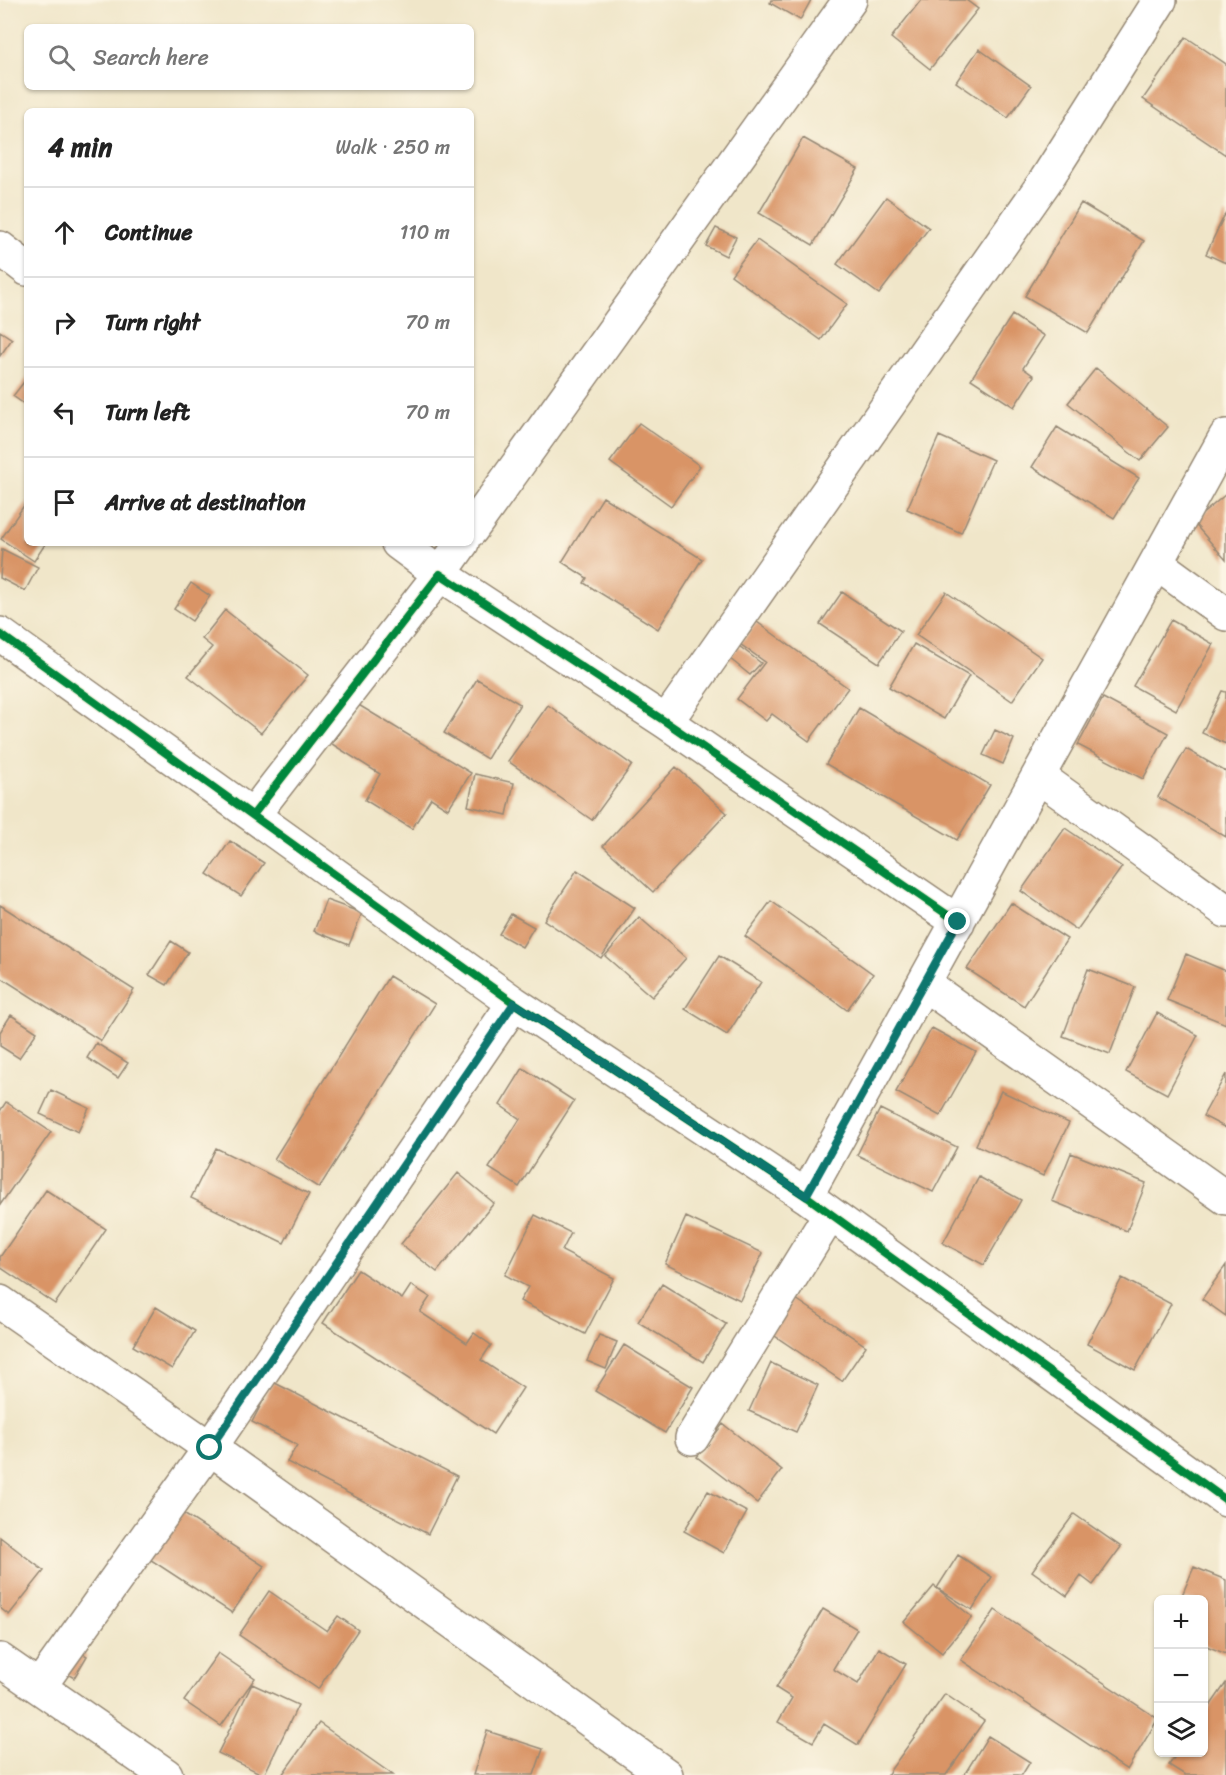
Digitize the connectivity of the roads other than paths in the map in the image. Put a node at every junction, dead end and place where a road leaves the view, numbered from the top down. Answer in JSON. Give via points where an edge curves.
{"nodes":[{"id":1,"x":850,"y":0,"type":"edge"},
{"id":2,"x":1160,"y":0,"type":"edge"},
{"id":3,"x":0,"y":248,"type":"edge"},
{"id":4,"x":24,"y":267,"type":"edge"},
{"id":5,"x":1226,"y":436,"type":"edge"},
{"id":6,"x":474,"y":526,"type":"edge"},
{"id":7,"x":402,"y":546,"type":"edge"},
{"id":8,"x":460,"y":546,"type":"edge"},
{"id":9,"x":1156,"y":563,"type":"junction"},
{"id":10,"x":440,"y":574,"type":"junction"},
{"id":11,"x":1226,"y":614,"type":"edge"},
{"id":12,"x":0,"y":634,"type":"edge"},
{"id":13,"x":666,"y":722,"type":"junction"},
{"id":14,"x":1038,"y":776,"type":"junction"},
{"id":15,"x":253,"y":814,"type":"junction"},
{"id":16,"x":1226,"y":911,"type":"edge"},
{"id":17,"x":958,"y":922,"type":"junction"},
{"id":18,"x":924,"y":984,"type":"junction"},
{"id":19,"x":514,"y":1003,"type":"junction"},
{"id":20,"x":1226,"y":1198,"type":"edge"},
{"id":21,"x":818,"y":1205,"type":"junction"},
{"id":22,"x":0,"y":1302,"type":"edge"},
{"id":23,"x":692,"y":1438,"type":"dead end"},
{"id":24,"x":210,"y":1448,"type":"junction"},
{"id":25,"x":1226,"y":1500,"type":"edge"},
{"id":26,"x":0,"y":1660,"type":"edge"},
{"id":27,"x":39,"y":1687,"type":"junction"},
{"id":28,"x":157,"y":1772,"type":"edge"},
{"id":29,"x":666,"y":1775,"type":"edge"}],
"edges":[{"from":1,"to":6,"type":"street"},
{"from":2,"to":13,"type":"street","via":[[1046,180]]},
{"from":3,"to":4,"type":"street"},
{"from":5,"to":9,"type":"street"},
{"from":7,"to":10,"type":"street"},
{"from":8,"to":10,"type":"street"},
{"from":9,"to":11,"type":"street"},
{"from":9,"to":14,"type":"street"},
{"from":10,"to":13,"type":"street"},
{"from":10,"to":15,"type":"street"},
{"from":12,"to":15,"type":"street"},
{"from":13,"to":17,"type":"street"},
{"from":14,"to":16,"type":"street"},
{"from":14,"to":17,"type":"street"},
{"from":15,"to":19,"type":"street"},
{"from":17,"to":18,"type":"street"},
{"from":18,"to":20,"type":"street"},
{"from":18,"to":21,"type":"street"},
{"from":19,"to":21,"type":"street"},
{"from":19,"to":24,"type":"street"},
{"from":21,"to":23,"type":"street"},
{"from":21,"to":25,"type":"street"},
{"from":22,"to":24,"type":"street"},
{"from":24,"to":27,"type":"street"},
{"from":24,"to":29,"type":"street"},
{"from":26,"to":27,"type":"street"},
{"from":27,"to":28,"type":"street"}]}
